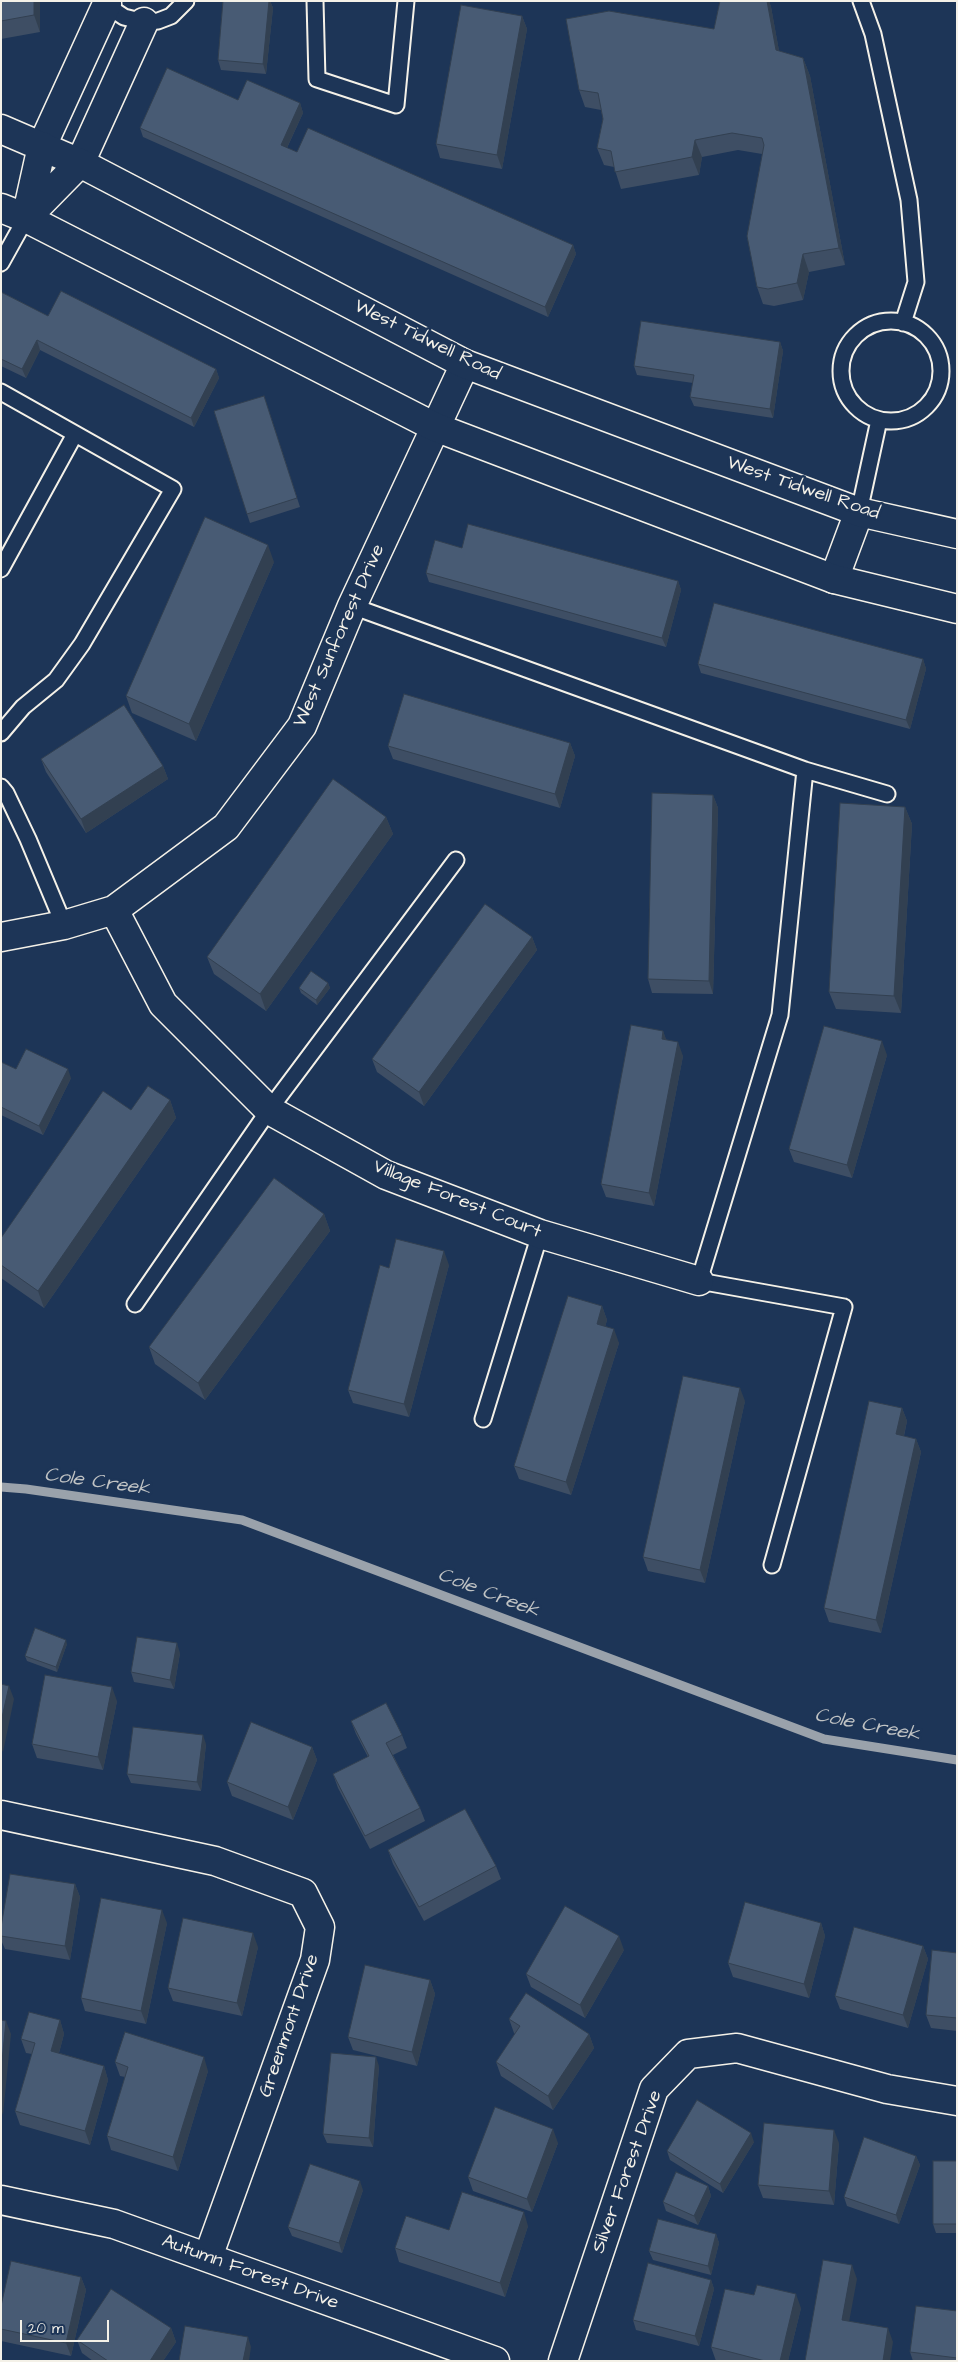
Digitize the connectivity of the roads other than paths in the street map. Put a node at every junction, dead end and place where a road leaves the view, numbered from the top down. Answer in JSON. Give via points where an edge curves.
{"nodes":[{"id":1,"x":186,"y":1,"type":"edge"},
{"id":2,"x":315,"y":1,"type":"edge"},
{"id":3,"x":406,"y":1,"type":"edge"},
{"id":4,"x":861,"y":1,"type":"edge"},
{"id":5,"x":106,"y":3,"type":"edge"},
{"id":6,"x":144,"y":22,"type":"junction"},
{"id":7,"x":1,"y":129,"type":"edge"},
{"id":8,"x":42,"y":146,"type":"junction"},
{"id":9,"x":80,"y":163,"type":"junction"},
{"id":10,"x":1,"y":208,"type":"edge"},
{"id":11,"x":26,"y":218,"type":"junction"},
{"id":12,"x":1,"y":263,"type":"edge"},
{"id":13,"x":903,"y":322,"type":"junction"},
{"id":14,"x":465,"y":364,"type":"junction"},
{"id":15,"x":1,"y":392,"type":"edge"},
{"id":16,"x":879,"y":420,"type":"junction"},
{"id":17,"x":435,"y":427,"type":"junction"},
{"id":18,"x":75,"y":434,"type":"junction"},
{"id":19,"x":859,"y":512,"type":"junction"},
{"id":20,"x":957,"y":534,"type":"edge"},
{"id":21,"x":1,"y":569,"type":"edge"},
{"id":22,"x":834,"y":579,"type":"junction"},
{"id":23,"x":352,"y":606,"type":"junction"},
{"id":24,"x":957,"y":610,"type":"edge"},
{"id":25,"x":1,"y":733,"type":"edge"},
{"id":26,"x":805,"y":770,"type":"junction"},
{"id":27,"x":1,"y":787,"type":"edge"},
{"id":28,"x":887,"y":794,"type":"dead end"},
{"id":29,"x":456,"y":860,"type":"dead end"},
{"id":30,"x":114,"y":910,"type":"junction"},
{"id":31,"x":64,"y":925,"type":"junction"},
{"id":32,"x":1,"y":937,"type":"edge"},
{"id":33,"x":269,"y":1110,"type":"junction"},
{"id":34,"x":540,"y":1234,"type":"junction"},
{"id":35,"x":698,"y":1281,"type":"junction"},
{"id":36,"x":134,"y":1304,"type":"dead end"},
{"id":37,"x":483,"y":1419,"type":"dead end"},
{"id":38,"x":772,"y":1566,"type":"dead end"},
{"id":39,"x":1,"y":1815,"type":"edge"},
{"id":40,"x":957,"y":2101,"type":"edge"},
{"id":41,"x":1,"y":2200,"type":"edge"},
{"id":42,"x":208,"y":2258,"type":"junction"},
{"id":43,"x":495,"y":2361,"type":"edge"},
{"id":44,"x":563,"y":2361,"type":"edge"}],
"edges":[{"from":1,"to":6,"type":"lane","via":[[171,16]]},
{"from":2,"to":3,"type":"lane","via":[[317,79],[396,105]]},
{"from":4,"to":13,"type":"lane","via":[[873,34],[909,200],[916,282]]},
{"from":5,"to":6,"type":"lane","via":[[124,17]]},
{"from":5,"to":8,"type":"street"},
{"from":6,"to":9,"type":"street"},
{"from":7,"to":8,"type":"street","name":"West Tidwell Road"},
{"from":8,"to":9,"type":"street","name":"West Tidwell Road"},
{"from":8,"to":11,"type":"street"},
{"from":9,"to":11,"type":"street"},
{"from":9,"to":14,"type":"street","name":"West Tidwell Road"},
{"from":10,"to":11,"type":"street"},
{"from":11,"to":12,"type":"lane"},
{"from":11,"to":17,"type":"street"},
{"from":13,"to":16,"type":"lane","via":[[928,337],[936,348],[940,383],[930,402],[920,412],[893,422]]},
{"from":13,"to":16,"type":"lane","via":[[889,321],[862,330],[844,352],[841,366],[846,394],[854,406]]},
{"from":14,"to":17,"type":"street","name":"West Sunforest Drive"},
{"from":14,"to":19,"type":"street","name":"West Tidwell Road"},
{"from":15,"to":18,"type":"lane"},
{"from":16,"to":19,"type":"lane"},
{"from":17,"to":22,"type":"street"},
{"from":17,"to":23,"type":"street","name":"West Sunforest Drive"},
{"from":18,"to":21,"type":"lane"},
{"from":18,"to":25,"type":"lane","via":[[173,489],[82,644],[56,680],[23,707]]},
{"from":19,"to":20,"type":"street","name":"West Tidwell Road"},
{"from":19,"to":22,"type":"street"},
{"from":22,"to":24,"type":"street"},
{"from":23,"to":26,"type":"lane"},
{"from":23,"to":30,"type":"street","name":"West Sunforest Drive","via":[[302,726],[226,827]]},
{"from":26,"to":28,"type":"lane"},
{"from":26,"to":35,"type":"lane","via":[[780,1015]]},
{"from":27,"to":31,"type":"lane","via":[[28,839]]},
{"from":29,"to":33,"type":"lane"},
{"from":30,"to":31,"type":"street","name":"West Sunforest Drive"},
{"from":30,"to":33,"type":"street","name":"Village Forest Court","via":[[163,1004]]},
{"from":31,"to":32,"type":"street","name":"West Sunforest Drive"},
{"from":33,"to":34,"type":"street","name":"Village Forest Court","via":[[386,1175]]},
{"from":33,"to":36,"type":"lane"},
{"from":34,"to":35,"type":"street","name":"Village Forest Court"},
{"from":34,"to":37,"type":"lane"},
{"from":35,"to":38,"type":"lane","via":[[844,1307]]},
{"from":39,"to":42,"type":"street","name":"Greenmont Drive","via":[[215,1860],[303,1893],[320,1927],[315,1960]]},
{"from":40,"to":44,"type":"street","name":"Silver Forest Drive","via":[[887,2089],[737,2048],[688,2054],[654,2089]]},
{"from":41,"to":42,"type":"street","name":"Autumn Forest Drive","via":[[114,2224]]},
{"from":42,"to":43,"type":"street","name":"Autumn Forest Drive"}]}
